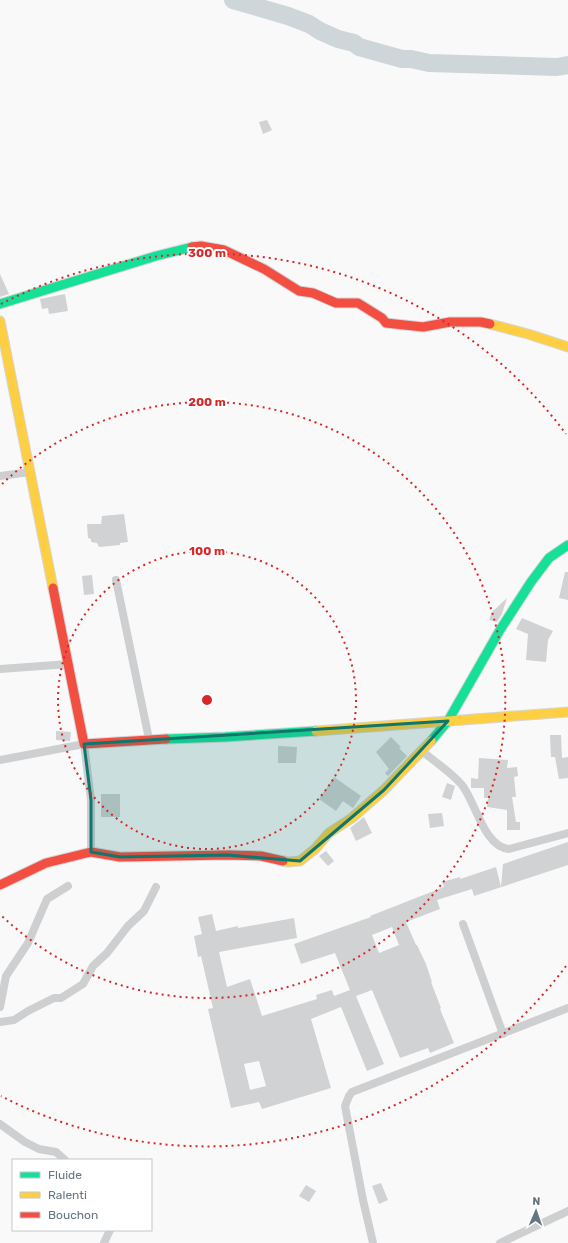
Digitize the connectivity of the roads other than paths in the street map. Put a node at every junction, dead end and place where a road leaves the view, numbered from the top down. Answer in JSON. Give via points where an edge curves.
{"nodes":[{"id":1,"x":0,"y":304,"type":"edge"},
{"id":2,"x":0,"y":321,"type":"edge"},
{"id":3,"x":568,"y":347,"type":"edge"},
{"id":4,"x":30,"y":472,"type":"junction"},
{"id":5,"x":0,"y":476,"type":"edge"},
{"id":6,"x":568,"y":545,"type":"edge"},
{"id":7,"x":116,"y":580,"type":"dead end"},
{"id":8,"x":69,"y":664,"type":"junction"},
{"id":9,"x":0,"y":669,"type":"edge"},
{"id":10,"x":568,"y":712,"type":"edge"},
{"id":11,"x":448,"y":721,"type":"junction"},
{"id":12,"x":149,"y":739,"type":"junction"},
{"id":13,"x":84,"y":744,"type":"junction"},
{"id":14,"x":422,"y":751,"type":"junction"},
{"id":15,"x":0,"y":760,"type":"edge"},
{"id":16,"x":568,"y":833,"type":"edge"},
{"id":17,"x":91,"y":852,"type":"junction"},
{"id":18,"x":0,"y":885,"type":"edge"},
{"id":19,"x":68,"y":886,"type":"dead end"},
{"id":20,"x":156,"y":887,"type":"dead end"},
{"id":21,"x":463,"y":924,"type":"dead end"},
{"id":22,"x":0,"y":1007,"type":"edge"},
{"id":23,"x":568,"y":1008,"type":"edge"},
{"id":24,"x":0,"y":1022,"type":"edge"},
{"id":25,"x":503,"y":1034,"type":"junction"},
{"id":26,"x":0,"y":1124,"type":"edge"},
{"id":27,"x":64,"y":1159,"type":"edge"},
{"id":28,"x":568,"y":1211,"type":"edge"},
{"id":29,"x":110,"y":1231,"type":"edge"},
{"id":30,"x":104,"y":1243,"type":"edge"},
{"id":31,"x":373,"y":1243,"type":"edge"},
{"id":32,"x":500,"y":1243,"type":"edge"}],
"edges":[{"from":1,"to":3,"type":"street","via":[[156,256],[201,246],[224,250],[264,269],[298,291],[313,293],[336,303],[358,303],[386,323],[423,327],[450,322],[482,322]]},
{"from":2,"to":4,"type":"street"},
{"from":4,"to":5,"type":"street"},
{"from":4,"to":8,"type":"street"},
{"from":6,"to":11,"type":"street","via":[[549,558],[531,582],[500,630]]},
{"from":7,"to":12,"type":"street"},
{"from":8,"to":9,"type":"street"},
{"from":8,"to":13,"type":"street"},
{"from":10,"to":11,"type":"street"},
{"from":11,"to":12,"type":"street","via":[[225,737]]},
{"from":11,"to":14,"type":"street"},
{"from":12,"to":13,"type":"street"},
{"from":13,"to":15,"type":"street"},
{"from":13,"to":17,"type":"street","via":[[91,800]]},
{"from":14,"to":16,"type":"street","via":[[462,785],[490,838],[502,848],[509,849]]},
{"from":14,"to":17,"type":"street","via":[[368,806],[329,833],[300,861],[288,862],[254,855],[120,857]]},
{"from":17,"to":18,"type":"street","via":[[46,863]]},
{"from":19,"to":22,"type":"street","via":[[48,899],[28,943],[6,976]]},
{"from":20,"to":24,"type":"street","via":[[144,911],[93,966],[83,984],[61,998],[54,998],[14,1020]]},
{"from":21,"to":25,"type":"street"},
{"from":23,"to":25,"type":"street"},
{"from":25,"to":31,"type":"street","via":[[352,1092],[348,1096],[345,1106]]},
{"from":26,"to":27,"type":"street","via":[[25,1142],[39,1149],[56,1152]]},
{"from":28,"to":32,"type":"street"},
{"from":29,"to":30,"type":"street"}]}
